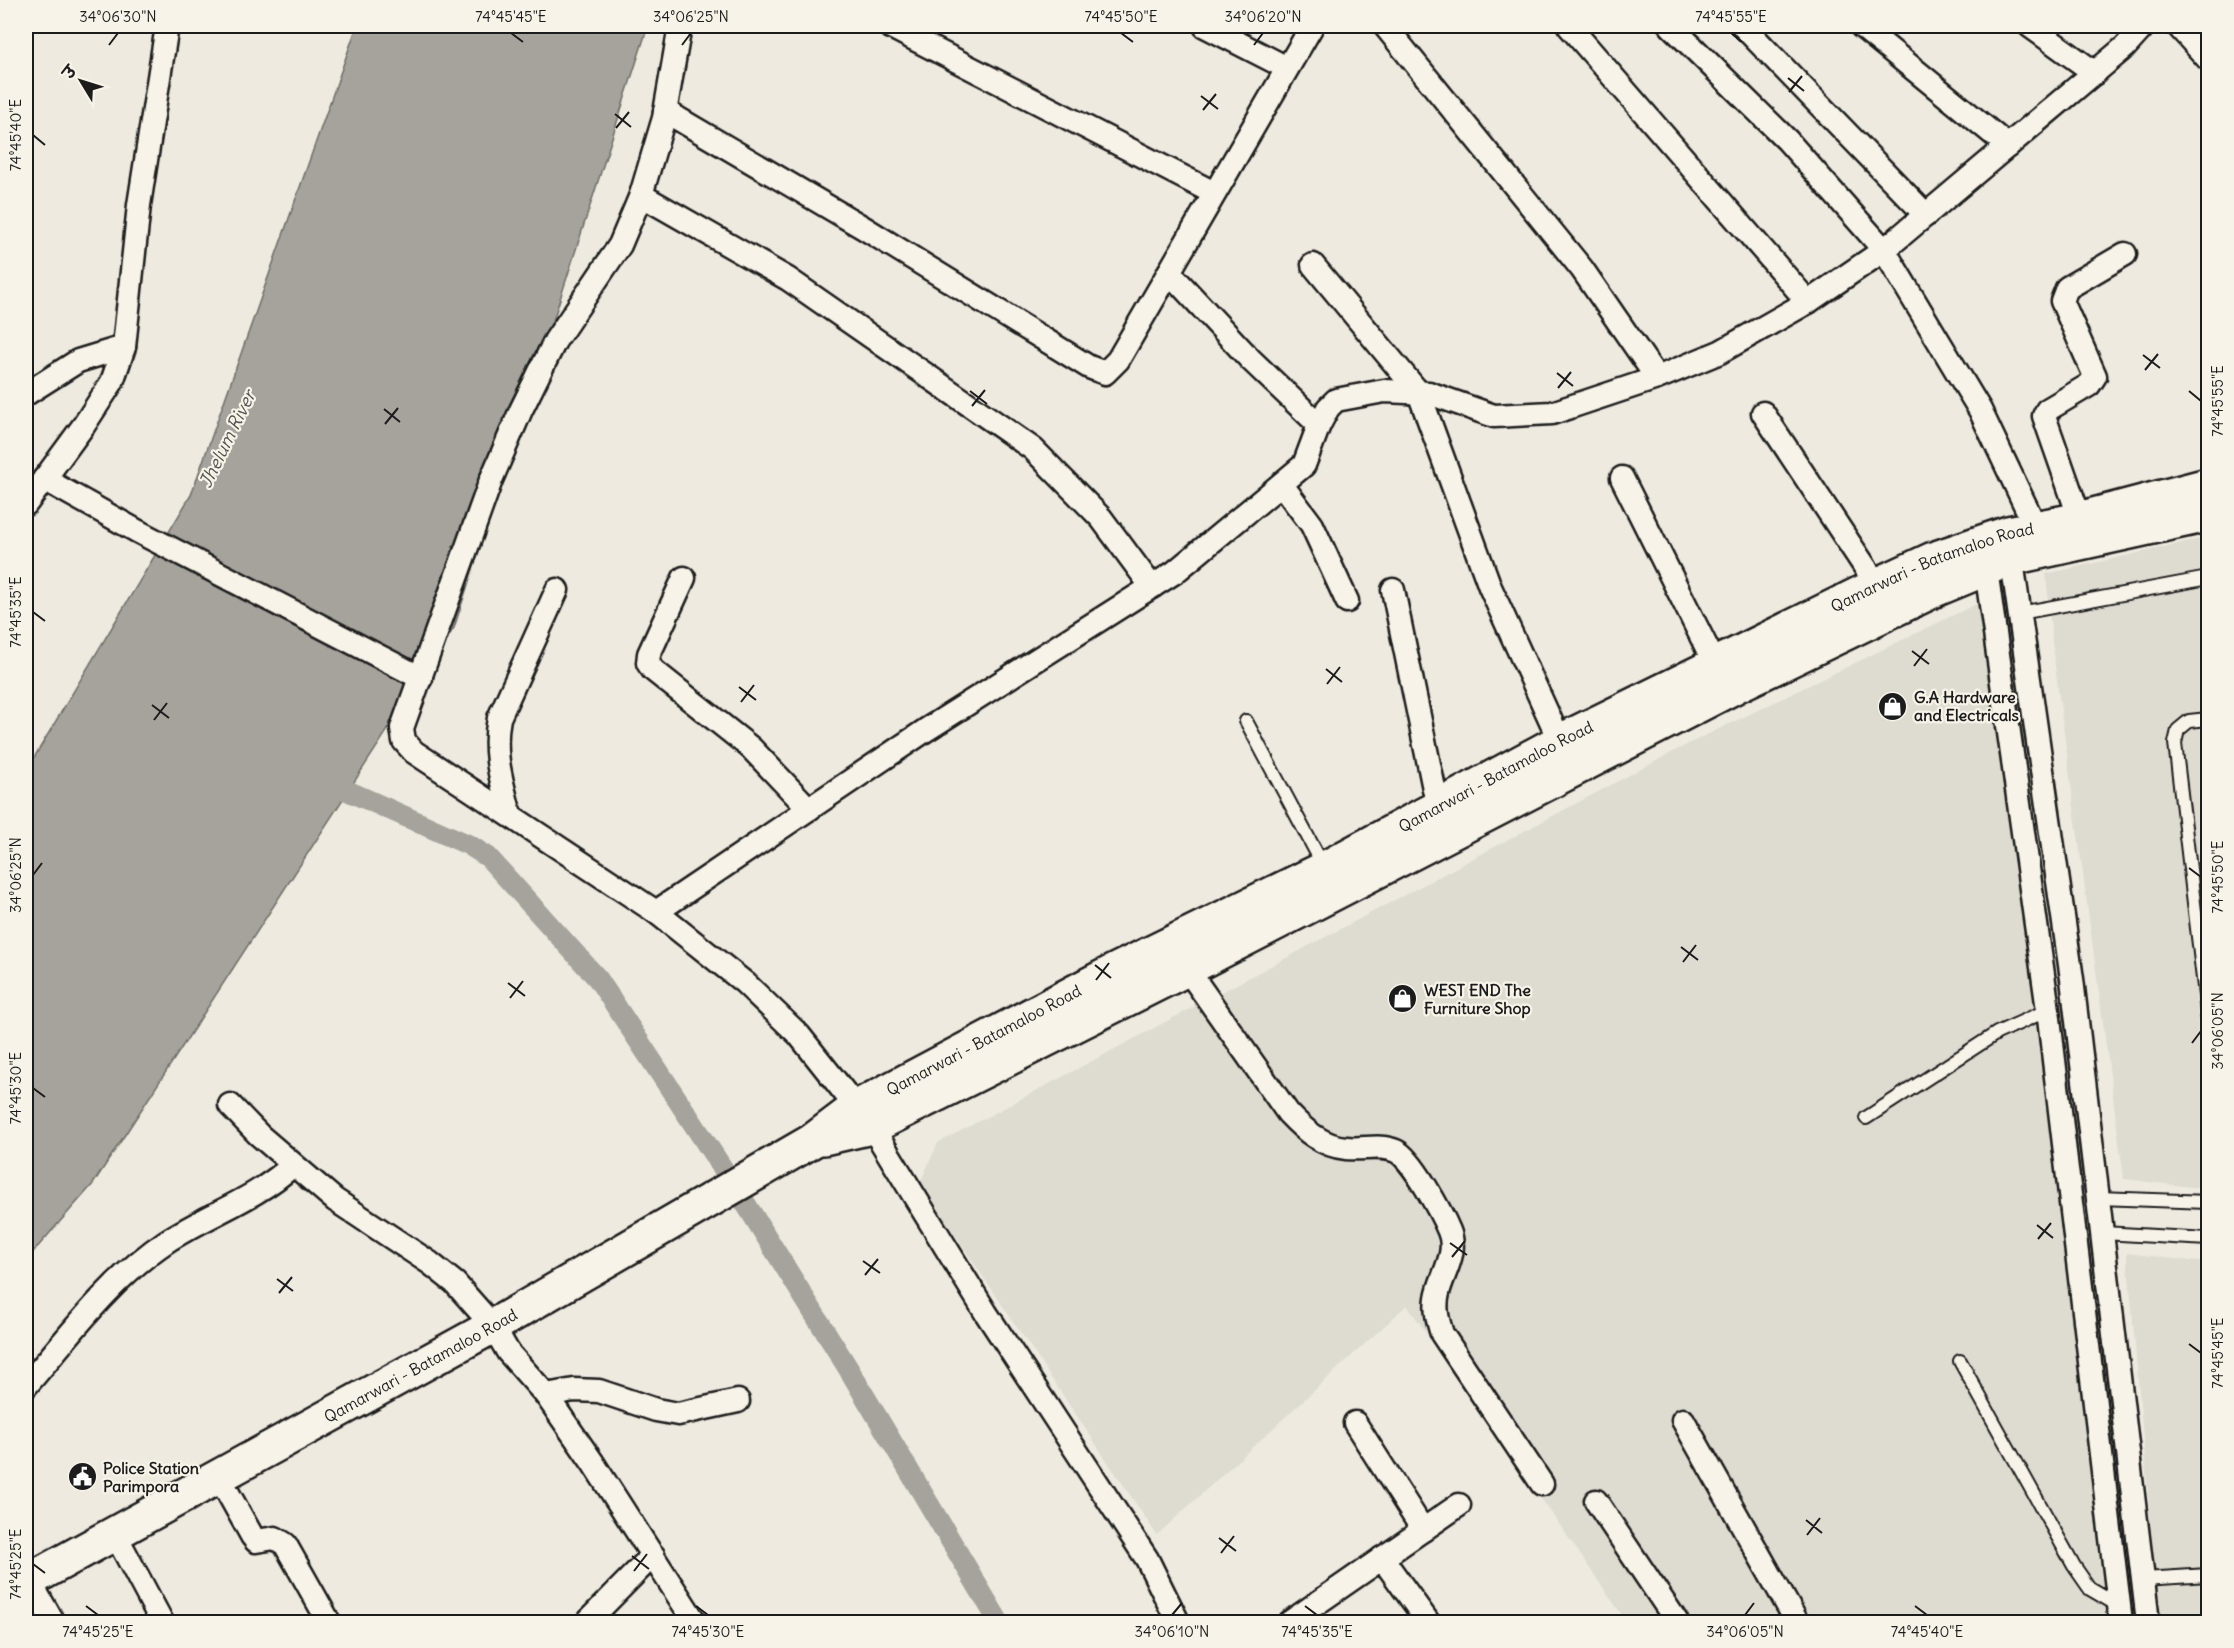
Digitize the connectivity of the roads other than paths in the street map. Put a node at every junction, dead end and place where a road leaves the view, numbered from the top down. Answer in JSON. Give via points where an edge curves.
{"nodes":[{"id":1,"x":167,"y":26,"type":"edge"},
{"id":2,"x":680,"y":26,"type":"edge"},
{"id":3,"x":889,"y":26,"type":"edge"},
{"id":4,"x":1205,"y":26,"type":"edge"},
{"id":5,"x":1312,"y":26,"type":"edge"},
{"id":6,"x":1384,"y":26,"type":"edge"},
{"id":7,"x":1569,"y":26,"type":"edge"},
{"id":8,"x":1671,"y":26,"type":"edge"},
{"id":9,"x":1743,"y":26,"type":"edge"},
{"id":10,"x":1861,"y":26,"type":"edge"},
{"id":11,"x":2030,"y":26,"type":"edge"},
{"id":12,"x":2144,"y":26,"type":"edge"},
{"id":13,"x":2178,"y":26,"type":"edge"},
{"id":14,"x":2208,"y":60,"type":"edge"},
{"id":15,"x":1287,"y":68,"type":"junction"},
{"id":16,"x":2095,"y":73,"type":"junction"},
{"id":17,"x":665,"y":111,"type":"junction"},
{"id":18,"x":2008,"y":146,"type":"junction"},
{"id":19,"x":1214,"y":193,"type":"junction"},
{"id":20,"x":641,"y":195,"type":"junction"},
{"id":21,"x":1926,"y":215,"type":"junction"},
{"id":22,"x":1884,"y":250,"type":"junction"},
{"id":23,"x":2125,"y":254,"type":"dead end"},
{"id":24,"x":1313,"y":265,"type":"dead end"},
{"id":25,"x":1169,"y":272,"type":"junction"},
{"id":26,"x":1808,"y":302,"type":"junction"},
{"id":27,"x":124,"y":347,"type":"junction"},
{"id":28,"x":1657,"y":378,"type":"junction"},
{"id":29,"x":1419,"y":393,"type":"junction"},
{"id":30,"x":26,"y":394,"type":"edge"},
{"id":31,"x":1763,"y":413,"type":"dead end"},
{"id":32,"x":1319,"y":425,"type":"junction"},
{"id":33,"x":1622,"y":478,"type":"dead end"},
{"id":34,"x":44,"y":479,"type":"junction"},
{"id":35,"x":1282,"y":485,"type":"junction"},
{"id":36,"x":2208,"y":485,"type":"edge"},
{"id":37,"x":26,"y":504,"type":"edge"},
{"id":38,"x":2208,"y":515,"type":"edge"},
{"id":39,"x":2080,"y":519,"type":"junction"},
{"id":40,"x":2005,"y":546,"type":"junction"},
{"id":41,"x":684,"y":578,"type":"dead end"},
{"id":42,"x":2208,"y":578,"type":"edge"},
{"id":43,"x":1877,"y":585,"type":"junction"},
{"id":44,"x":1152,"y":587,"type":"junction"},
{"id":45,"x":557,"y":590,"type":"dead end"},
{"id":46,"x":1393,"y":590,"type":"dead end"},
{"id":47,"x":1347,"y":601,"type":"dead end"},
{"id":48,"x":2020,"y":613,"type":"junction"},
{"id":49,"x":1716,"y":666,"type":"junction"},
{"id":50,"x":414,"y":675,"type":"junction"},
{"id":51,"x":2208,"y":719,"type":"edge"},
{"id":52,"x":1246,"y":721,"type":"dead end"},
{"id":53,"x":1560,"y":741,"type":"junction"},
{"id":54,"x":809,"y":808,"type":"junction"},
{"id":55,"x":1438,"y":808,"type":"junction"},
{"id":56,"x":510,"y":815,"type":"junction"},
{"id":57,"x":1325,"y":868,"type":"junction"},
{"id":58,"x":656,"y":912,"type":"junction"},
{"id":59,"x":1186,"y":969,"type":"junction"},
{"id":60,"x":2048,"y":1010,"type":"junction"},
{"id":61,"x":2208,"y":1021,"type":"edge"},
{"id":62,"x":230,"y":1105,"type":"dead end"},
{"id":63,"x":865,"y":1117,"type":"junction"},
{"id":64,"x":1866,"y":1118,"type":"dead end"},
{"id":65,"x":293,"y":1165,"type":"junction"},
{"id":66,"x":2099,"y":1198,"type":"junction"},
{"id":67,"x":2208,"y":1202,"type":"edge"},
{"id":68,"x":2103,"y":1233,"type":"junction"},
{"id":69,"x":2208,"y":1239,"type":"edge"},
{"id":70,"x":493,"y":1326,"type":"junction"},
{"id":71,"x":1960,"y":1361,"type":"dead end"},
{"id":72,"x":26,"y":1386,"type":"edge"},
{"id":73,"x":546,"y":1395,"type":"junction"},
{"id":74,"x":738,"y":1401,"type":"dead end"},
{"id":75,"x":1683,"y":1420,"type":"dead end"},
{"id":76,"x":1355,"y":1423,"type":"dead end"},
{"id":77,"x":218,"y":1475,"type":"junction"},
{"id":78,"x":1542,"y":1484,"type":"dead end"},
{"id":79,"x":1596,"y":1502,"type":"dead end"},
{"id":80,"x":1459,"y":1505,"type":"dead end"},
{"id":81,"x":1423,"y":1530,"type":"junction"},
{"id":82,"x":114,"y":1532,"type":"junction"},
{"id":83,"x":653,"y":1555,"type":"junction"},
{"id":84,"x":1382,"y":1558,"type":"junction"},
{"id":85,"x":2208,"y":1575,"type":"edge"},
{"id":86,"x":2144,"y":1579,"type":"junction"},
{"id":87,"x":27,"y":1581,"type":"edge"},
{"id":88,"x":2121,"y":1615,"type":"edge"},
{"id":89,"x":53,"y":1623,"type":"edge"},
{"id":90,"x":162,"y":1623,"type":"edge"},
{"id":91,"x":329,"y":1623,"type":"edge"},
{"id":92,"x":587,"y":1623,"type":"edge"},
{"id":93,"x":695,"y":1623,"type":"edge"},
{"id":94,"x":1178,"y":1623,"type":"edge"},
{"id":95,"x":1290,"y":1623,"type":"edge"},
{"id":96,"x":1428,"y":1623,"type":"edge"},
{"id":97,"x":1677,"y":1623,"type":"edge"},
{"id":98,"x":1797,"y":1623,"type":"edge"},
{"id":99,"x":2148,"y":1623,"type":"edge"}],
"edges":[{"from":1,"to":27,"type":"street","via":[[139,205]]},
{"from":2,"to":17,"type":"street"},
{"from":3,"to":19,"type":"street"},
{"from":4,"to":15,"type":"street"},
{"from":5,"to":15,"type":"street"},
{"from":6,"to":28,"type":"street","via":[[1582,269]]},
{"from":7,"to":26,"type":"street"},
{"from":8,"to":22,"type":"street","via":[[1787,140]]},
{"from":9,"to":21,"type":"street"},
{"from":10,"to":18,"type":"street"},
{"from":11,"to":16,"type":"street"},
{"from":12,"to":16,"type":"street"},
{"from":13,"to":14,"type":"street"},
{"from":15,"to":19,"type":"street"},
{"from":16,"to":18,"type":"street"},
{"from":17,"to":20,"type":"street"},
{"from":17,"to":25,"type":"street","via":[[1099,372],[1111,369],[1118,360]]},
{"from":18,"to":21,"type":"street"},
{"from":19,"to":25,"type":"street"},
{"from":20,"to":44,"type":"street","via":[[788,279],[1032,449],[1101,518]]},
{"from":20,"to":50,"type":"street","via":[[620,245],[555,341],[521,410]]},
{"from":21,"to":22,"type":"street"},
{"from":22,"to":26,"type":"street"},
{"from":22,"to":40,"type":"street","via":[[1980,410]]},
{"from":23,"to":39,"type":"street","via":[[2067,288],[2062,295],[2096,376],[2044,416]]},
{"from":24,"to":29,"type":"street"},
{"from":25,"to":32,"type":"street","via":[[1251,360]]},
{"from":26,"to":28,"type":"street","via":[[1720,352]]},
{"from":27,"to":30,"type":"street","via":[[78,362]]},
{"from":27,"to":34,"type":"street","via":[[112,382]]},
{"from":28,"to":29,"type":"street","via":[[1552,412],[1494,416],[1443,397]]},
{"from":29,"to":32,"type":"street","via":[[1384,391],[1341,398],[1328,408]]},
{"from":29,"to":53,"type":"street","via":[[1490,587]]},
{"from":31,"to":43,"type":"street"},
{"from":32,"to":35,"type":"street","via":[[1304,465]]},
{"from":33,"to":49,"type":"street"},
{"from":34,"to":37,"type":"street"},
{"from":34,"to":50,"type":"street"},
{"from":35,"to":44,"type":"street"},
{"from":35,"to":47,"type":"street","via":[[1312,525]]},
{"from":36,"to":39,"type":"main road","name":"Qamarwari - Batamaloo Road"},
{"from":38,"to":40,"type":"main road","name":"Qamarwari - Batamaloo Road"},
{"from":39,"to":40,"type":"main road","name":"Qamarwari - Batamaloo Road"},
{"from":40,"to":43,"type":"main road","name":"Qamarwari - Batamaloo Road","via":[[1933,559]]},
{"from":40,"to":48,"type":"street"},
{"from":40,"to":59,"type":"main road","name":"Qamarwari - Batamaloo Road"},
{"from":40,"to":60,"type":"street"},
{"from":41,"to":54,"type":"street","via":[[648,663],[751,748]]},
{"from":42,"to":48,"type":"lane"},
{"from":43,"to":49,"type":"main road","name":"Qamarwari - Batamaloo Road"},
{"from":44,"to":54,"type":"street"},
{"from":45,"to":56,"type":"street","via":[[499,718],[496,758]]},
{"from":46,"to":55,"type":"street"},
{"from":48,"to":66,"type":"street"},
{"from":49,"to":53,"type":"main road","name":"Qamarwari - Batamaloo Road"},
{"from":50,"to":56,"type":"street","via":[[402,728],[404,741],[414,752]]},
{"from":51,"to":61,"type":"lane","via":[[2190,721],[2178,730],[2175,743]]},
{"from":52,"to":57,"type":"lane"},
{"from":53,"to":55,"type":"main road","name":"Qamarwari - Batamaloo Road"},
{"from":54,"to":58,"type":"street"},
{"from":55,"to":57,"type":"main road","name":"Qamarwari - Batamaloo Road"},
{"from":56,"to":58,"type":"street"},
{"from":57,"to":63,"type":"main road","name":"Qamarwari - Batamaloo Road","via":[[1114,971]]},
{"from":58,"to":63,"type":"street","via":[[745,983],[799,1035]]},
{"from":59,"to":63,"type":"main road","name":"Qamarwari - Batamaloo Road"},
{"from":59,"to":78,"type":"street","via":[[1288,1113],[1305,1131],[1325,1143],[1346,1148],[1384,1147],[1399,1152],[1411,1165],[1450,1233],[1451,1254],[1437,1295],[1436,1314],[1442,1334]]},
{"from":60,"to":64,"type":"lane","via":[[2004,1029]]},
{"from":60,"to":88,"type":"street"},
{"from":62,"to":65,"type":"street"},
{"from":63,"to":70,"type":"main road","name":"Qamarwari - Batamaloo Road","via":[[812,1141]]},
{"from":63,"to":94,"type":"street","via":[[986,1313],[1147,1559]]},
{"from":65,"to":70,"type":"street","via":[[335,1200],[430,1263]]},
{"from":65,"to":72,"type":"street","via":[[261,1191],[168,1241],[133,1267],[102,1296]]},
{"from":66,"to":67,"type":"lane"},
{"from":66,"to":68,"type":"street"},
{"from":68,"to":69,"type":"lane"},
{"from":68,"to":86,"type":"street"},
{"from":70,"to":73,"type":"street","via":[[508,1352]]},
{"from":70,"to":77,"type":"main road","name":"Qamarwari - Batamaloo Road"},
{"from":71,"to":88,"type":"lane","via":[[2074,1566],[2090,1589]]},
{"from":73,"to":74,"type":"street","via":[[599,1391],[678,1414]]},
{"from":73,"to":83,"type":"street"},
{"from":75,"to":98,"type":"street"},
{"from":76,"to":81,"type":"street"},
{"from":77,"to":82,"type":"main road","name":"Qamarwari - Batamaloo Road"},
{"from":77,"to":91,"type":"street","via":[[256,1541],[275,1538],[285,1544]]},
{"from":79,"to":97,"type":"street"},
{"from":80,"to":81,"type":"street"},
{"from":81,"to":84,"type":"street"},
{"from":82,"to":87,"type":"main road","name":"Qamarwari - Batamaloo Road"},
{"from":82,"to":90,"type":"street"},
{"from":83,"to":92,"type":"street"},
{"from":83,"to":93,"type":"street"},
{"from":84,"to":95,"type":"street"},
{"from":84,"to":96,"type":"street"},
{"from":85,"to":86,"type":"lane"},
{"from":86,"to":99,"type":"street"},
{"from":87,"to":89,"type":"street"}]}
